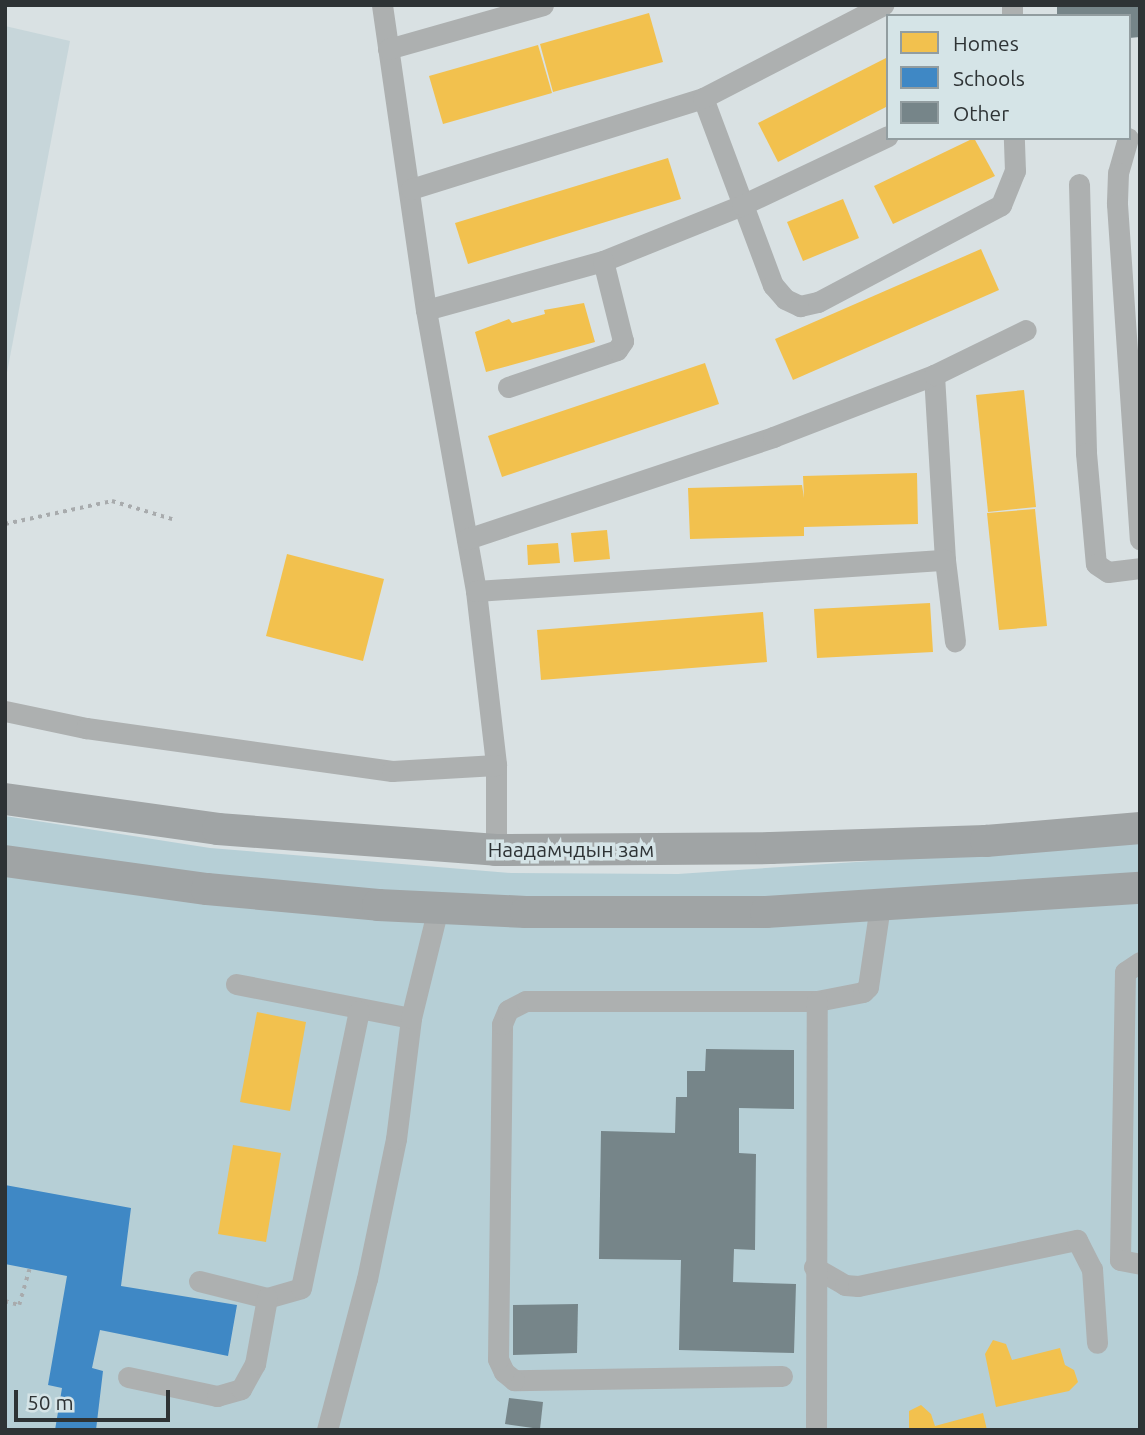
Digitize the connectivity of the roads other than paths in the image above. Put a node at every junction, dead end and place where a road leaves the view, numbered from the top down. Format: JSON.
{"nodes":[{"id":1,"x":382,"y":5,"type":"edge"},
{"id":2,"x":543,"y":5,"type":"edge"},
{"id":3,"x":883,"y":5,"type":"edge"},
{"id":4,"x":510,"y":10,"type":"edge"},
{"id":5,"x":388,"y":49,"type":"junction"},
{"id":6,"x":703,"y":98,"type":"junction"},
{"id":7,"x":886,"y":137,"type":"edge"},
{"id":8,"x":1014,"y":140,"type":"edge"},
{"id":9,"x":1128,"y":140,"type":"edge"},
{"id":10,"x":1079,"y":184,"type":"dead end"},
{"id":11,"x":411,"y":189,"type":"junction"},
{"id":12,"x":743,"y":205,"type":"junction"},
{"id":13,"x":603,"y":261,"type":"junction"},
{"id":14,"x":1131,"y":300,"type":"edge"},
{"id":15,"x":426,"y":310,"type":"junction"},
{"id":16,"x":1026,"y":330,"type":"dead end"},
{"id":17,"x":934,"y":375,"type":"junction"},
{"id":18,"x":508,"y":387,"type":"dead end"},
{"id":19,"x":467,"y":539,"type":"junction"},
{"id":20,"x":1140,"y":539,"type":"edge"},
{"id":21,"x":945,"y":560,"type":"junction"},
{"id":22,"x":1140,"y":568,"type":"edge"},
{"id":23,"x":476,"y":591,"type":"junction"},
{"id":24,"x":955,"y":641,"type":"dead end"},
{"id":25,"x":5,"y":711,"type":"edge"},
{"id":26,"x":496,"y":765,"type":"junction"},
{"id":27,"x":5,"y":799,"type":"edge"},
{"id":28,"x":1140,"y":828,"type":"edge"},
{"id":29,"x":496,"y":850,"type":"junction"},
{"id":30,"x":5,"y":861,"type":"edge"},
{"id":31,"x":1140,"y":888,"type":"edge"},
{"id":32,"x":880,"y":906,"type":"junction"},
{"id":33,"x":438,"y":908,"type":"junction"},
{"id":34,"x":1140,"y":962,"type":"edge"},
{"id":35,"x":236,"y":984,"type":"dead end"},
{"id":36,"x":817,"y":1001,"type":"junction"},
{"id":37,"x":359,"y":1012,"type":"junction"},
{"id":38,"x":411,"y":1018,"type":"junction"},
{"id":39,"x":1132,"y":1057,"type":"edge"},
{"id":40,"x":1140,"y":1264,"type":"edge"},
{"id":41,"x":814,"y":1267,"type":"junction"},
{"id":42,"x":199,"y":1280,"type":"dead end"},
{"id":43,"x":267,"y":1298,"type":"junction"},
{"id":44,"x":1097,"y":1343,"type":"dead end"},
{"id":45,"x":782,"y":1376,"type":"dead end"},
{"id":46,"x":128,"y":1377,"type":"dead end"},
{"id":47,"x":327,"y":1430,"type":"edge"},
{"id":48,"x":816,"y":1430,"type":"edge"}],
"edges":[{"from":1,"to":5,"type":"street"},
{"from":2,"to":4,"type":"street"},
{"from":3,"to":6,"type":"street"},
{"from":4,"to":5,"type":"street"},
{"from":5,"to":11,"type":"street"},
{"from":6,"to":11,"type":"street"},
{"from":6,"to":12,"type":"street"},
{"from":7,"to":12,"type":"street"},
{"from":8,"to":12,"type":"street"},
{"from":9,"to":14,"type":"street"},
{"from":10,"to":22,"type":"street"},
{"from":11,"to":15,"type":"street"},
{"from":12,"to":13,"type":"street"},
{"from":13,"to":15,"type":"street"},
{"from":13,"to":18,"type":"street"},
{"from":14,"to":20,"type":"street"},
{"from":15,"to":19,"type":"street"},
{"from":16,"to":17,"type":"street"},
{"from":17,"to":19,"type":"street"},
{"from":17,"to":21,"type":"street"},
{"from":19,"to":23,"type":"street"},
{"from":21,"to":23,"type":"street"},
{"from":21,"to":24,"type":"street"},
{"from":23,"to":26,"type":"street"},
{"from":25,"to":26,"type":"street"},
{"from":26,"to":29,"type":"street"},
{"from":27,"to":29,"type":"highway","name":"Наадамчдын зам"},
{"from":28,"to":29,"type":"highway","name":"Наадамчдын зам"},
{"from":30,"to":33,"type":"highway"},
{"from":31,"to":32,"type":"highway"},
{"from":32,"to":33,"type":"highway"},
{"from":32,"to":36,"type":"street"},
{"from":33,"to":38,"type":"street"},
{"from":34,"to":39,"type":"street"},
{"from":35,"to":37,"type":"street"},
{"from":36,"to":41,"type":"street"},
{"from":36,"to":45,"type":"street"},
{"from":37,"to":38,"type":"street"},
{"from":37,"to":43,"type":"street"},
{"from":38,"to":47,"type":"street"},
{"from":39,"to":40,"type":"street"},
{"from":41,"to":44,"type":"street"},
{"from":41,"to":48,"type":"street"},
{"from":42,"to":43,"type":"street"},
{"from":43,"to":46,"type":"street"}]}
